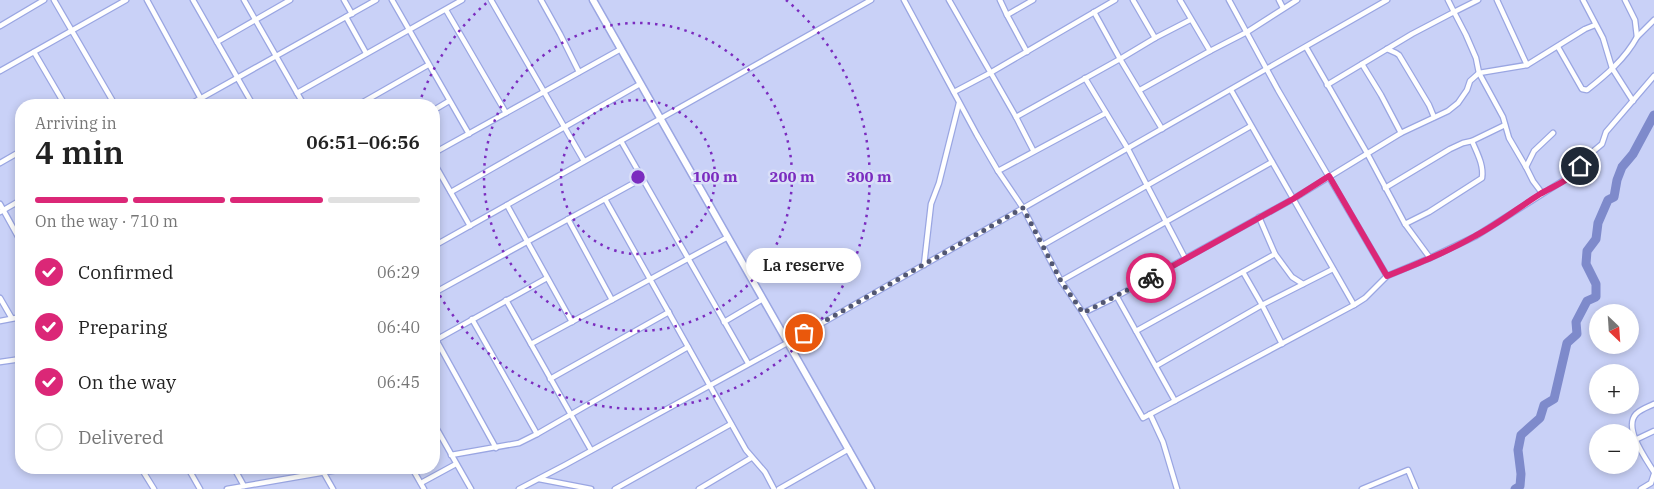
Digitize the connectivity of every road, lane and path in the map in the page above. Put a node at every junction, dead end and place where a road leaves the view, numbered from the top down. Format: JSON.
{"nodes":[{"id":1,"x":44,"y":0,"type":"edge"},
{"id":2,"x":54,"y":0,"type":"edge"},
{"id":3,"x":126,"y":0,"type":"edge"},
{"id":4,"x":147,"y":0,"type":"edge"},
{"id":5,"x":193,"y":0,"type":"edge"},
{"id":6,"x":244,"y":0,"type":"edge"},
{"id":7,"x":290,"y":0,"type":"edge"},
{"id":8,"x":344,"y":0,"type":"edge"},
{"id":9,"x":376,"y":0,"type":"edge"},
{"id":10,"x":392,"y":0,"type":"edge"},
{"id":11,"x":462,"y":0,"type":"edge"},
{"id":12,"x":491,"y":0,"type":"edge"},
{"id":13,"x":541,"y":0,"type":"edge"},
{"id":14,"x":593,"y":0,"type":"edge"},
{"id":15,"x":871,"y":0,"type":"edge"},
{"id":16,"x":904,"y":0,"type":"edge"},
{"id":17,"x":1000,"y":0,"type":"edge"},
{"id":18,"x":1033,"y":0,"type":"edge"},
{"id":19,"x":1115,"y":0,"type":"edge"},
{"id":20,"x":1133,"y":0,"type":"edge"},
{"id":21,"x":1180,"y":0,"type":"edge"},
{"id":22,"x":1229,"y":0,"type":"edge"},
{"id":23,"x":1279,"y":0,"type":"edge"},
{"id":24,"x":1297,"y":0,"type":"edge"},
{"id":25,"x":1387,"y":0,"type":"edge"},
{"id":26,"x":1448,"y":0,"type":"edge"},
{"id":27,"x":1478,"y":0,"type":"edge"},
{"id":28,"x":1497,"y":0,"type":"edge"},
{"id":29,"x":1583,"y":0,"type":"edge"},
{"id":30,"x":1625,"y":0,"type":"edge"},
{"id":31,"x":951,"y":1,"type":"edge"},
{"id":32,"x":1283,"y":8,"type":"junction"},
{"id":33,"x":446,"y":10,"type":"junction"},
{"id":34,"x":1094,"y":12,"type":"junction"},
{"id":35,"x":1454,"y":12,"type":"junction"},
{"id":36,"x":352,"y":14,"type":"junction"},
{"id":37,"x":1007,"y":15,"type":"junction"},
{"id":38,"x":346,"y":17,"type":"junction"},
{"id":39,"x":256,"y":20,"type":"junction"},
{"id":40,"x":1190,"y":20,"type":"junction"},
{"id":41,"x":1654,"y":20,"type":"edge"},
{"id":42,"x":1595,"y":25,"type":"junction"},
{"id":43,"x":0,"y":26,"type":"edge"},
{"id":44,"x":72,"y":30,"type":"junction"},
{"id":45,"x":409,"y":30,"type":"junction"},
{"id":46,"x":1247,"y":32,"type":"junction"},
{"id":47,"x":1637,"y":37,"type":"junction"},
{"id":48,"x":1155,"y":38,"type":"junction"},
{"id":49,"x":217,"y":42,"type":"junction"},
{"id":50,"x":1306,"y":47,"type":"junction"},
{"id":51,"x":1558,"y":47,"type":"junction"},
{"id":52,"x":621,"y":49,"type":"junction"},
{"id":53,"x":1388,"y":49,"type":"junction"},
{"id":54,"x":1210,"y":51,"type":"junction"},
{"id":55,"x":34,"y":52,"type":"junction"},
{"id":56,"x":1026,"y":52,"type":"junction"},
{"id":57,"x":366,"y":53,"type":"junction"},
{"id":58,"x":276,"y":56,"type":"junction"},
{"id":59,"x":1120,"y":59,"type":"junction"},
{"id":60,"x":1362,"y":64,"type":"junction"},
{"id":61,"x":428,"y":65,"type":"junction"},
{"id":62,"x":1527,"y":65,"type":"junction"},
{"id":63,"x":1612,"y":68,"type":"junction"},
{"id":64,"x":1268,"y":69,"type":"junction"},
{"id":65,"x":0,"y":71,"type":"edge"},
{"id":66,"x":579,"y":72,"type":"junction"},
{"id":67,"x":1480,"y":73,"type":"junction"},
{"id":68,"x":990,"y":74,"type":"junction"},
{"id":69,"x":1654,"y":76,"type":"edge"},
{"id":70,"x":237,"y":78,"type":"junction"},
{"id":71,"x":1085,"y":78,"type":"junction"},
{"id":72,"x":640,"y":84,"type":"junction"},
{"id":73,"x":1327,"y":85,"type":"junction"},
{"id":74,"x":1140,"y":90,"type":"junction"},
{"id":75,"x":1231,"y":90,"type":"junction"},
{"id":76,"x":544,"y":92,"type":"junction"},
{"id":77,"x":954,"y":92,"type":"junction"},
{"id":78,"x":297,"y":93,"type":"junction"},
{"id":79,"x":201,"y":98,"type":"joint"},
{"id":80,"x":61,"y":99,"type":"edge"},
{"id":81,"x":112,"y":99,"type":"edge"},
{"id":82,"x":249,"y":99,"type":"edge"},
{"id":83,"x":300,"y":99,"type":"edge"},
{"id":84,"x":368,"y":99,"type":"edge"},
{"id":85,"x":449,"y":101,"type":"junction"},
{"id":86,"x":1633,"y":101,"type":"junction"},
{"id":87,"x":959,"y":103,"type":"junction"},
{"id":88,"x":440,"y":106,"type":"edge"},
{"id":89,"x":506,"y":113,"type":"junction"},
{"id":90,"x":1106,"y":113,"type":"junction"},
{"id":91,"x":1016,"y":117,"type":"junction"},
{"id":92,"x":660,"y":118,"type":"junction"},
{"id":93,"x":1434,"y":118,"type":"junction"},
{"id":94,"x":1505,"y":125,"type":"junction"},
{"id":95,"x":1251,"y":126,"type":"junction"},
{"id":96,"x":565,"y":127,"type":"junction"},
{"id":97,"x":1162,"y":130,"type":"junction"},
{"id":98,"x":1401,"y":133,"type":"junction"},
{"id":99,"x":1552,"y":133,"type":"dead end"},
{"id":100,"x":468,"y":134,"type":"junction"},
{"id":101,"x":621,"y":141,"type":"junction"},
{"id":102,"x":1472,"y":141,"type":"junction"},
{"id":103,"x":1128,"y":149,"type":"junction"},
{"id":104,"x":440,"y":150,"type":"edge"},
{"id":105,"x":1033,"y":150,"type":"junction"},
{"id":106,"x":1367,"y":153,"type":"junction"},
{"id":107,"x":15,"y":154,"type":"edge"},
{"id":108,"x":584,"y":161,"type":"junction"},
{"id":109,"x":1272,"y":162,"type":"junction"},
{"id":110,"x":0,"y":163,"type":"edge"},
{"id":111,"x":1526,"y":167,"type":"junction"},
{"id":112,"x":998,"y":171,"type":"junction"},
{"id":113,"x":440,"y":173,"type":"edge"},
{"id":114,"x":1329,"y":176,"type":"junction"},
{"id":115,"x":643,"y":178,"type":"junction"},
{"id":116,"x":1148,"y":186,"type":"junction"},
{"id":117,"x":1385,"y":188,"type":"junction"},
{"id":118,"x":451,"y":192,"type":"junction"},
{"id":119,"x":1542,"y":193,"type":"junction"},
{"id":120,"x":605,"y":199,"type":"junction"},
{"id":121,"x":1293,"y":199,"type":"junction"},
{"id":122,"x":15,"y":203,"type":"edge"},
{"id":123,"x":0,"y":204,"type":"edge"},
{"id":124,"x":507,"y":205,"type":"junction"},
{"id":125,"x":1023,"y":208,"type":"junction"},
{"id":126,"x":2,"y":211,"type":"edge"},
{"id":127,"x":1259,"y":218,"type":"junction"},
{"id":128,"x":568,"y":219,"type":"junction"},
{"id":129,"x":1166,"y":222,"type":"junction"},
{"id":130,"x":1405,"y":224,"type":"junction"},
{"id":131,"x":470,"y":226,"type":"junction"},
{"id":132,"x":15,"y":232,"type":"edge"},
{"id":133,"x":728,"y":237,"type":"junction"},
{"id":134,"x":527,"y":242,"type":"junction"},
{"id":135,"x":440,"y":243,"type":"edge"},
{"id":136,"x":1044,"y":245,"type":"junction"},
{"id":137,"x":1275,"y":254,"type":"junction"},
{"id":138,"x":688,"y":258,"type":"junction"},
{"id":139,"x":1185,"y":258,"type":"junction"},
{"id":140,"x":1430,"y":258,"type":"junction"},
{"id":141,"x":924,"y":265,"type":"junction"},
{"id":142,"x":1334,"y":269,"type":"junction"},
{"id":143,"x":1242,"y":272,"type":"junction"},
{"id":144,"x":1387,"y":276,"type":"junction"},
{"id":145,"x":547,"y":278,"type":"junction"},
{"id":146,"x":650,"y":279,"type":"junction"},
{"id":147,"x":1061,"y":281,"type":"junction"},
{"id":148,"x":1303,"y":284,"type":"junction"},
{"id":149,"x":440,"y":290,"type":"edge"},
{"id":150,"x":1117,"y":297,"type":"junction"},
{"id":151,"x":0,"y":298,"type":"edge"},
{"id":152,"x":764,"y":299,"type":"junction"},
{"id":153,"x":506,"y":300,"type":"junction"},
{"id":154,"x":612,"y":300,"type":"junction"},
{"id":155,"x":1262,"y":305,"type":"junction"},
{"id":156,"x":1354,"y":305,"type":"junction"},
{"id":157,"x":669,"y":312,"type":"junction"},
{"id":158,"x":1083,"y":313,"type":"junction"},
{"id":159,"x":11,"y":317,"type":"junction"},
{"id":160,"x":15,"y":317,"type":"edge"},
{"id":161,"x":0,"y":320,"type":"edge"},
{"id":162,"x":472,"y":320,"type":"junction"},
{"id":163,"x":572,"y":322,"type":"junction"},
{"id":164,"x":724,"y":322,"type":"junction"},
{"id":165,"x":1136,"y":331,"type":"junction"},
{"id":166,"x":440,"y":336,"type":"edge"},
{"id":167,"x":788,"y":342,"type":"junction"},
{"id":168,"x":531,"y":344,"type":"junction"},
{"id":169,"x":1282,"y":344,"type":"junction"},
{"id":170,"x":688,"y":347,"type":"junction"},
{"id":171,"x":440,"y":350,"type":"edge"},
{"id":172,"x":15,"y":360,"type":"edge"},
{"id":173,"x":0,"y":362,"type":"edge"},
{"id":174,"x":748,"y":363,"type":"junction"},
{"id":175,"x":1156,"y":366,"type":"junction"},
{"id":176,"x":550,"y":379,"type":"junction"},
{"id":177,"x":709,"y":385,"type":"junction"},
{"id":178,"x":1175,"y":401,"type":"junction"},
{"id":179,"x":1654,"y":404,"type":"edge"},
{"id":180,"x":571,"y":414,"type":"junction"},
{"id":181,"x":1150,"y":414,"type":"junction"},
{"id":182,"x":731,"y":424,"type":"junction"},
{"id":183,"x":1633,"y":424,"type":"edge"},
{"id":184,"x":1654,"y":431,"type":"edge"},
{"id":185,"x":537,"y":434,"type":"junction"},
{"id":186,"x":440,"y":438,"type":"edge"},
{"id":187,"x":1639,"y":438,"type":"edge"},
{"id":188,"x":1639,"y":447,"type":"edge"},
{"id":189,"x":496,"y":448,"type":"junction"},
{"id":190,"x":849,"y":449,"type":"junction"},
{"id":191,"x":591,"y":450,"type":"junction"},
{"id":192,"x":452,"y":455,"type":"junction"},
{"id":193,"x":751,"y":458,"type":"junction"},
{"id":194,"x":456,"y":464,"type":"junction"},
{"id":195,"x":440,"y":472,"type":"edge"},
{"id":196,"x":1654,"y":473,"type":"edge"},
{"id":197,"x":145,"y":474,"type":"edge"},
{"id":198,"x":191,"y":474,"type":"edge"},
{"id":199,"x":237,"y":474,"type":"edge"},
{"id":200,"x":302,"y":474,"type":"edge"},
{"id":201,"x":324,"y":474,"type":"edge"},
{"id":202,"x":415,"y":474,"type":"edge"},
{"id":203,"x":437,"y":474,"type":"edge"},
{"id":204,"x":539,"y":479,"type":"junction"},
{"id":205,"x":420,"y":483,"type":"junction"},
{"id":206,"x":1651,"y":483,"type":"junction"},
{"id":207,"x":244,"y":486,"type":"junction"},
{"id":208,"x":154,"y":489,"type":"edge"},
{"id":209,"x":200,"y":489,"type":"edge"},
{"id":210,"x":227,"y":489,"type":"edge"},
{"id":211,"x":333,"y":489,"type":"edge"},
{"id":212,"x":424,"y":489,"type":"edge"},
{"id":213,"x":470,"y":489,"type":"edge"},
{"id":214,"x":519,"y":489,"type":"edge"},
{"id":215,"x":591,"y":489,"type":"edge"},
{"id":216,"x":615,"y":489,"type":"edge"},
{"id":217,"x":699,"y":489,"type":"edge"},
{"id":218,"x":774,"y":489,"type":"edge"},
{"id":219,"x":779,"y":489,"type":"edge"},
{"id":220,"x":870,"y":489,"type":"edge"},
{"id":221,"x":1177,"y":489,"type":"edge"},
{"id":222,"x":1362,"y":489,"type":"edge"},
{"id":223,"x":1416,"y":489,"type":"edge"},
{"id":224,"x":1641,"y":489,"type":"edge"},
{"id":225,"x":1654,"y":489,"type":"edge"}],
"edges":[{"from":1,"to":43,"type":"street"},
{"from":2,"to":44,"type":"street"},
{"from":3,"to":44,"type":"street"},
{"from":4,"to":79,"type":"street"},
{"from":5,"to":49,"type":"street"},
{"from":6,"to":39,"type":"street"},
{"from":7,"to":39,"type":"street"},
{"from":8,"to":36,"type":"street"},
{"from":9,"to":36,"type":"street"},
{"from":10,"to":45,"type":"street"},
{"from":11,"to":33,"type":"street"},
{"from":12,"to":76,"type":"street"},
{"from":13,"to":66,"type":"street"},
{"from":14,"to":52,"type":"street"},
{"from":15,"to":92,"type":"street"},
{"from":16,"to":77,"type":"street"},
{"from":17,"to":37,"type":"street"},
{"from":18,"to":37,"type":"street"},
{"from":19,"to":34,"type":"street"},
{"from":20,"to":48,"type":"street"},
{"from":21,"to":40,"type":"street"},
{"from":22,"to":46,"type":"street"},
{"from":23,"to":32,"type":"street"},
{"from":24,"to":32,"type":"street"},
{"from":25,"to":50,"type":"street"},
{"from":26,"to":35,"type":"street"},
{"from":27,"to":35,"type":"street"},
{"from":28,"to":62,"type":"street"},
{"from":29,"to":42,"type":"street"},
{"from":30,"to":47,"type":"street"},
{"from":31,"to":68,"type":"street"},
{"from":32,"to":46,"type":"street"},
{"from":33,"to":45,"type":"street"},
{"from":33,"to":89,"type":"street"},
{"from":34,"to":56,"type":"street"},
{"from":34,"to":59,"type":"street"},
{"from":35,"to":53,"type":"street"},
{"from":35,"to":67,"type":"street"},
{"from":36,"to":38,"type":"street"},
{"from":37,"to":56,"type":"street"},
{"from":38,"to":57,"type":"street"},
{"from":38,"to":58,"type":"street"},
{"from":39,"to":49,"type":"street"},
{"from":39,"to":58,"type":"street"},
{"from":40,"to":48,"type":"street"},
{"from":40,"to":54,"type":"street"},
{"from":41,"to":47,"type":"street"},
{"from":42,"to":51,"type":"street"},
{"from":42,"to":63,"type":"street"},
{"from":44,"to":55,"type":"street"},
{"from":44,"to":81,"type":"street"},
{"from":45,"to":57,"type":"street"},
{"from":45,"to":61,"type":"street"},
{"from":46,"to":54,"type":"street"},
{"from":46,"to":64,"type":"street"},
{"from":47,"to":63,"type":"street"},
{"from":48,"to":59,"type":"street"},
{"from":49,"to":70,"type":"street"},
{"from":50,"to":64,"type":"street"},
{"from":50,"to":73,"type":"street"},
{"from":51,"to":62,"type":"street"},
{"from":51,"to":63,"type":"street"},
{"from":52,"to":66,"type":"street"},
{"from":52,"to":72,"type":"street"},
{"from":53,"to":60,"type":"street"},
{"from":53,"to":93,"type":"street"},
{"from":54,"to":74,"type":"street"},
{"from":55,"to":65,"type":"street"},
{"from":55,"to":80,"type":"street"},
{"from":56,"to":68,"type":"street"},
{"from":57,"to":78,"type":"street"},
{"from":58,"to":70,"type":"street"},
{"from":58,"to":78,"type":"street"},
{"from":59,"to":71,"type":"street"},
{"from":59,"to":74,"type":"street"},
{"from":60,"to":73,"type":"street"},
{"from":60,"to":98,"type":"street"},
{"from":61,"to":84,"type":"street"},
{"from":61,"to":85,"type":"street"},
{"from":62,"to":67,"type":"street"},
{"from":63,"to":86,"type":"street"},
{"from":64,"to":75,"type":"street"},
{"from":64,"to":114,"type":"street"},
{"from":66,"to":76,"type":"street"},
{"from":67,"to":93,"type":"street"},
{"from":67,"to":94,"type":"street"},
{"from":68,"to":77,"type":"street"},
{"from":68,"to":91,"type":"street"},
{"from":69,"to":86,"type":"street"},
{"from":70,"to":79,"type":"street"},
{"from":70,"to":82,"type":"street"},
{"from":71,"to":90,"type":"street"},
{"from":71,"to":91,"type":"street"},
{"from":72,"to":92,"type":"street"},
{"from":72,"to":96,"type":"street"},
{"from":73,"to":106,"type":"street"},
{"from":74,"to":97,"type":"street"},
{"from":75,"to":95,"type":"street"},
{"from":75,"to":97,"type":"street"},
{"from":76,"to":89,"type":"street"},
{"from":76,"to":96,"type":"street"},
{"from":77,"to":87,"type":"street"},
{"from":78,"to":83,"type":"street"},
{"from":85,"to":88,"type":"street"},
{"from":85,"to":100,"type":"street"},
{"from":86,"to":119,"type":"street"},
{"from":87,"to":112,"type":"street"},
{"from":87,"to":141,"type":"street"},
{"from":89,"to":100,"type":"street"},
{"from":90,"to":103,"type":"street"},
{"from":90,"to":105,"type":"street"},
{"from":91,"to":105,"type":"street"},
{"from":92,"to":101,"type":"street"},
{"from":92,"to":133,"type":"street"},
{"from":93,"to":98,"type":"street"},
{"from":94,"to":102,"type":"street"},
{"from":94,"to":111,"type":"street"},
{"from":95,"to":109,"type":"street"},
{"from":95,"to":116,"type":"street"},
{"from":96,"to":108,"type":"street"},
{"from":96,"to":118,"type":"street"},
{"from":97,"to":103,"type":"street"},
{"from":98,"to":106,"type":"street"},
{"from":99,"to":111,"type":"street"},
{"from":100,"to":104,"type":"street"},
{"from":101,"to":108,"type":"street"},
{"from":101,"to":115,"type":"street"},
{"from":102,"to":117,"type":"street"},
{"from":102,"to":130,"type":"street"},
{"from":103,"to":116,"type":"street"},
{"from":103,"to":125,"type":"street"},
{"from":105,"to":112,"type":"street"},
{"from":106,"to":114,"type":"street"},
{"from":106,"to":117,"type":"street"},
{"from":107,"to":110,"type":"street"},
{"from":108,"to":124,"type":"street"},
{"from":109,"to":121,"type":"street"},
{"from":109,"to":129,"type":"street"},
{"from":111,"to":119,"type":"street"},
{"from":112,"to":125,"type":"street"},
{"from":113,"to":118,"type":"street"},
{"from":114,"to":121,"type":"street"},
{"from":114,"to":144,"type":"street"},
{"from":115,"to":120,"type":"street"},
{"from":115,"to":138,"type":"street"},
{"from":116,"to":129,"type":"street"},
{"from":116,"to":136,"type":"street"},
{"from":117,"to":130,"type":"street"},
{"from":118,"to":131,"type":"street"},
{"from":119,"to":140,"type":"street"},
{"from":120,"to":128,"type":"street"},
{"from":120,"to":146,"type":"street"},
{"from":121,"to":127,"type":"street"},
{"from":121,"to":142,"type":"street"},
{"from":122,"to":126,"type":"street"},
{"from":123,"to":126,"type":"street"},
{"from":124,"to":131,"type":"street"},
{"from":124,"to":134,"type":"street"},
{"from":125,"to":136,"type":"street"},
{"from":125,"to":141,"type":"street"},
{"from":126,"to":132,"type":"street"},
{"from":127,"to":137,"type":"street"},
{"from":127,"to":139,"type":"street"},
{"from":128,"to":134,"type":"street"},
{"from":128,"to":154,"type":"street"},
{"from":129,"to":139,"type":"street"},
{"from":129,"to":147,"type":"street"},
{"from":130,"to":140,"type":"street"},
{"from":131,"to":135,"type":"street"},
{"from":133,"to":138,"type":"street"},
{"from":133,"to":152,"type":"street"},
{"from":134,"to":145,"type":"street"},
{"from":134,"to":149,"type":"street"},
{"from":136,"to":147,"type":"street"},
{"from":137,"to":143,"type":"street"},
{"from":137,"to":148,"type":"street"},
{"from":138,"to":146,"type":"street"},
{"from":138,"to":164,"type":"street"},
{"from":139,"to":150,"type":"street"},
{"from":140,"to":144,"type":"street"},
{"from":141,"to":167,"type":"street"},
{"from":142,"to":148,"type":"street"},
{"from":142,"to":156,"type":"street"},
{"from":143,"to":155,"type":"street"},
{"from":143,"to":165,"type":"street"},
{"from":144,"to":156,"type":"street"},
{"from":145,"to":153,"type":"street"},
{"from":145,"to":163,"type":"street"},
{"from":146,"to":154,"type":"street"},
{"from":146,"to":157,"type":"street"},
{"from":147,"to":158,"type":"street"},
{"from":148,"to":155,"type":"street"},
{"from":150,"to":158,"type":"street"},
{"from":150,"to":165,"type":"street"},
{"from":151,"to":159,"type":"street"},
{"from":152,"to":164,"type":"street"},
{"from":152,"to":167,"type":"street"},
{"from":153,"to":162,"type":"street"},
{"from":153,"to":168,"type":"street"},
{"from":154,"to":163,"type":"street"},
{"from":155,"to":169,"type":"street"},
{"from":155,"to":175,"type":"street"},
{"from":156,"to":169,"type":"street"},
{"from":157,"to":170,"type":"street"},
{"from":157,"to":176,"type":"street"},
{"from":158,"to":181,"type":"street"},
{"from":159,"to":160,"type":"street"},
{"from":159,"to":161,"type":"street"},
{"from":162,"to":166,"type":"street"},
{"from":162,"to":185,"type":"street"},
{"from":163,"to":168,"type":"street"},
{"from":164,"to":174,"type":"street"},
{"from":165,"to":175,"type":"street"},
{"from":167,"to":174,"type":"street"},
{"from":167,"to":190,"type":"street"},
{"from":168,"to":176,"type":"street"},
{"from":169,"to":178,"type":"street"},
{"from":170,"to":177,"type":"street"},
{"from":170,"to":180,"type":"street"},
{"from":171,"to":189,"type":"street"},
{"from":172,"to":173,"type":"street"},
{"from":174,"to":177,"type":"street"},
{"from":175,"to":178,"type":"street"},
{"from":176,"to":180,"type":"street"},
{"from":177,"to":182,"type":"street"},
{"from":177,"to":191,"type":"street"},
{"from":178,"to":181,"type":"street"},
{"from":179,"to":183,"type":"street"},
{"from":180,"to":185,"type":"street"},
{"from":180,"to":191,"type":"street"},
{"from":181,"to":221,"type":"street"},
{"from":182,"to":193,"type":"street"},
{"from":182,"to":216,"type":"street"},
{"from":184,"to":187,"type":"street"},
{"from":185,"to":189,"type":"street"},
{"from":186,"to":192,"type":"street"},
{"from":188,"to":196,"type":"street"},
{"from":189,"to":192,"type":"street"},
{"from":190,"to":219,"type":"street"},
{"from":190,"to":220,"type":"street"},
{"from":191,"to":204,"type":"street"},
{"from":192,"to":194,"type":"street"},
{"from":193,"to":217,"type":"street"},
{"from":193,"to":218,"type":"street"},
{"from":194,"to":195,"type":"street"},
{"from":194,"to":213,"type":"street"},
{"from":196,"to":206,"type":"street"},
{"from":197,"to":208,"type":"street"},
{"from":198,"to":209,"type":"street"},
{"from":199,"to":207,"type":"street"},
{"from":200,"to":207,"type":"street"},
{"from":201,"to":211,"type":"street"},
{"from":202,"to":205,"type":"street"},
{"from":203,"to":205,"type":"street"},
{"from":204,"to":214,"type":"street"},
{"from":204,"to":215,"type":"street"},
{"from":205,"to":212,"type":"street"},
{"from":206,"to":224,"type":"street"},
{"from":206,"to":225,"type":"street"},
{"from":207,"to":210,"type":"street"},
{"from":222,"to":223,"type":"street"}]}
